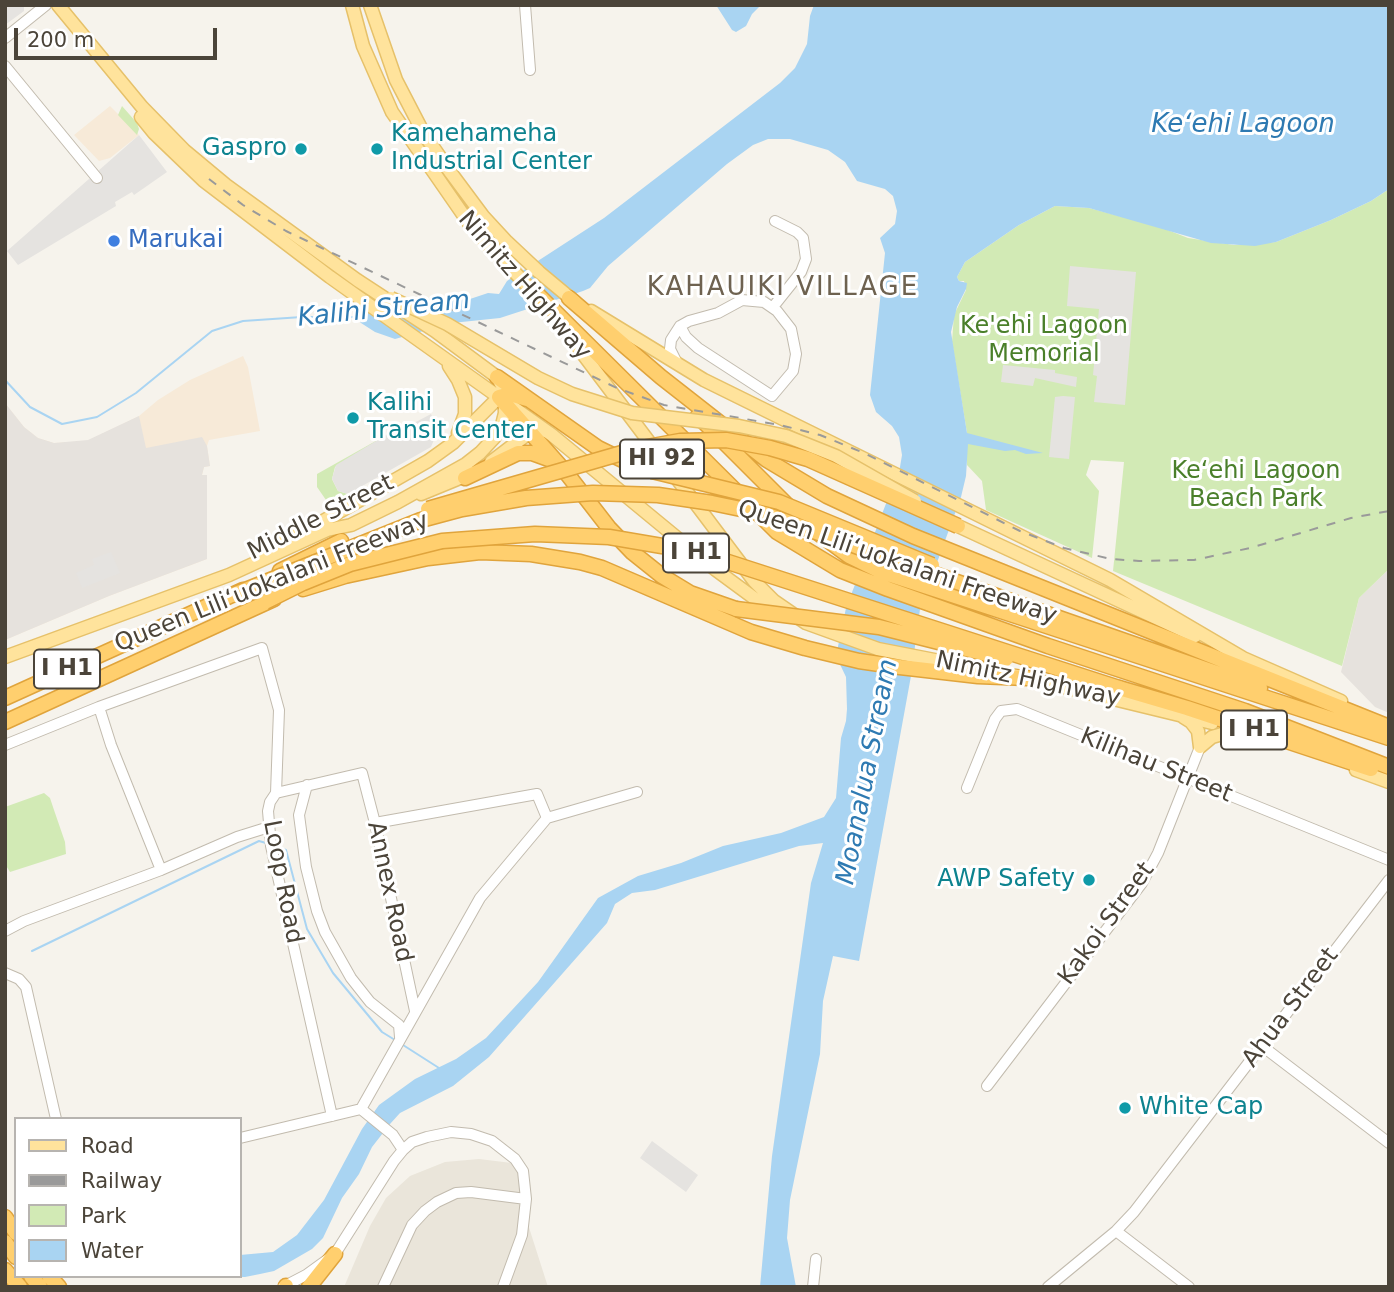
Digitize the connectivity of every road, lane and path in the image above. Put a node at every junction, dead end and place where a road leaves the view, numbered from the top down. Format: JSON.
{"nodes":[{"id":1,"x":48,"y":5,"type":"edge"},
{"id":2,"x":58,"y":5,"type":"edge"},
{"id":3,"x":352,"y":5,"type":"edge"},
{"id":4,"x":370,"y":5,"type":"edge"},
{"id":5,"x":525,"y":5,"type":"edge"},
{"id":6,"x":5,"y":38,"type":"edge"},
{"id":7,"x":5,"y":66,"type":"edge"},
{"id":8,"x":530,"y":70,"type":"dead end"},
{"id":9,"x":97,"y":178,"type":"dead end"},
{"id":10,"x":775,"y":221,"type":"dead end"},
{"id":11,"x":532,"y":289,"type":"joint"},
{"id":12,"x":569,"y":298,"type":"junction"},
{"id":13,"x":391,"y":301,"type":"junction"},
{"id":14,"x":773,"y":307,"type":"junction"},
{"id":15,"x":554,"y":313,"type":"junction"},
{"id":16,"x":680,"y":326,"type":"junction"},
{"id":17,"x":671,"y":340,"type":"junction"},
{"id":18,"x":647,"y":345,"type":"junction"},
{"id":19,"x":436,"y":353,"type":"junction"},
{"id":20,"x":677,"y":363,"type":"junction"},
{"id":21,"x":497,"y":377,"type":"junction"},
{"id":22,"x":661,"y":377,"type":"junction"},
{"id":23,"x":527,"y":399,"type":"junction"},
{"id":24,"x":504,"y":400,"type":"junction"},
{"id":25,"x":531,"y":433,"type":"junction"},
{"id":26,"x":552,"y":435,"type":"junction"},
{"id":27,"x":453,"y":443,"type":"junction"},
{"id":28,"x":554,"y":461,"type":"junction"},
{"id":29,"x":465,"y":478,"type":"junction"},
{"id":30,"x":398,"y":502,"type":"junction"},
{"id":31,"x":958,"y":526,"type":"junction"},
{"id":32,"x":187,"y":589,"type":"junction"},
{"id":33,"x":233,"y":595,"type":"junction"},
{"id":34,"x":265,"y":602,"type":"junction"},
{"id":35,"x":769,"y":604,"type":"junction"},
{"id":36,"x":1039,"y":611,"type":"junction"},
{"id":37,"x":5,"y":657,"type":"edge"},
{"id":38,"x":1243,"y":658,"type":"junction"},
{"id":39,"x":1027,"y":678,"type":"junction"},
{"id":40,"x":1119,"y":688,"type":"junction"},
{"id":41,"x":5,"y":698,"type":"edge"},
{"id":42,"x":99,"y":707,"type":"junction"},
{"id":43,"x":1174,"y":712,"type":"junction"},
{"id":44,"x":1389,"y":721,"type":"edge"},
{"id":45,"x":5,"y":722,"type":"edge"},
{"id":46,"x":1389,"y":727,"type":"edge"},
{"id":47,"x":1236,"y":730,"type":"junction"},
{"id":48,"x":1389,"y":738,"type":"edge"},
{"id":49,"x":5,"y":745,"type":"edge"},
{"id":50,"x":1200,"y":747,"type":"junction"},
{"id":51,"x":1389,"y":767,"type":"edge"},
{"id":52,"x":1389,"y":775,"type":"edge"},
{"id":53,"x":1188,"y":779,"type":"junction"},
{"id":54,"x":1389,"y":782,"type":"edge"},
{"id":55,"x":307,"y":785,"type":"junction"},
{"id":56,"x":967,"y":788,"type":"dead end"},
{"id":57,"x":637,"y":792,"type":"dead end"},
{"id":58,"x":276,"y":793,"type":"junction"},
{"id":59,"x":547,"y":818,"type":"junction"},
{"id":60,"x":375,"y":823,"type":"junction"},
{"id":61,"x":269,"y":827,"type":"junction"},
{"id":62,"x":1389,"y":860,"type":"edge"},
{"id":63,"x":160,"y":870,"type":"junction"},
{"id":64,"x":1389,"y":880,"type":"edge"},
{"id":65,"x":5,"y":931,"type":"edge"},
{"id":66,"x":5,"y":973,"type":"edge"},
{"id":67,"x":415,"y":1011,"type":"junction"},
{"id":68,"x":398,"y":1042,"type":"junction"},
{"id":69,"x":1262,"y":1046,"type":"junction"},
{"id":70,"x":987,"y":1086,"type":"dead end"},
{"id":71,"x":365,"y":1111,"type":"junction"},
{"id":72,"x":332,"y":1116,"type":"junction"},
{"id":73,"x":56,"y":1117,"type":"edge"},
{"id":74,"x":242,"y":1138,"type":"edge"},
{"id":75,"x":1389,"y":1143,"type":"edge"},
{"id":76,"x":403,"y":1150,"type":"junction"},
{"id":77,"x":526,"y":1199,"type":"junction"},
{"id":78,"x":1116,"y":1231,"type":"junction"},
{"id":79,"x":335,"y":1254,"type":"junction"},
{"id":80,"x":816,"y":1259,"type":"dead end"},
{"id":81,"x":5,"y":1270,"type":"edge"},
{"id":82,"x":285,"y":1286,"type":"edge"},
{"id":83,"x":20,"y":1287,"type":"edge"},
{"id":84,"x":309,"y":1287,"type":"edge"},
{"id":85,"x":383,"y":1287,"type":"edge"},
{"id":86,"x":503,"y":1287,"type":"edge"},
{"id":87,"x":813,"y":1287,"type":"edge"},
{"id":88,"x":1048,"y":1287,"type":"edge"},
{"id":89,"x":1189,"y":1287,"type":"edge"}],
"edges":[{"from":1,"to":6,"type":"street"},
{"from":1,"to":19,"type":"main road"},
{"from":2,"to":13,"type":"main road"},
{"from":3,"to":11,"type":"main road","name":"Nimitz Highway"},
{"from":4,"to":12,"type":"main road","name":"Nimitz Highway"},
{"from":5,"to":8,"type":"street"},
{"from":7,"to":9,"type":"street"},
{"from":10,"to":14,"type":"street"},
{"from":11,"to":15,"type":"highway"},
{"from":12,"to":18,"type":"main road","name":"Nimitz Highway"},
{"from":12,"to":22,"type":"highway"},
{"from":13,"to":21,"type":"main road"},
{"from":13,"to":31,"type":"main road","bridge":true},
{"from":14,"to":16,"type":"street"},
{"from":14,"to":16,"type":"street"},
{"from":15,"to":35,"type":"main road","name":"Nimitz Highway","number":"HI 92"},
{"from":15,"to":51,"type":"highway"},
{"from":16,"to":17,"type":"street"},
{"from":17,"to":18,"type":"street"},
{"from":17,"to":20,"type":"street"},
{"from":18,"to":20,"type":"main road","name":"Nimitz Highway"},
{"from":19,"to":24,"type":"main road"},
{"from":19,"to":27,"type":"main road"},
{"from":20,"to":38,"type":"main road","name":"Nimitz Highway"},
{"from":21,"to":23,"type":"highway"},
{"from":21,"to":24,"type":"main road"},
{"from":22,"to":46,"type":"highway","bridge":true},
{"from":22,"to":48,"type":"highway","bridge":true},
{"from":23,"to":24,"type":"highway"},
{"from":23,"to":36,"type":"highway","bridge":true},
{"from":24,"to":25,"type":"highway"},
{"from":24,"to":26,"type":"main road"},
{"from":24,"to":27,"type":"main road","name":"Middle Street"},
{"from":24,"to":30,"type":"main road","name":"Middle Street"},
{"from":25,"to":26,"type":"main road"},
{"from":25,"to":28,"type":"highway"},
{"from":25,"to":29,"type":"main road"},
{"from":26,"to":35,"type":"main road"},
{"from":27,"to":32,"type":"main road","name":"Middle Street"},
{"from":28,"to":29,"type":"highway"},
{"from":28,"to":40,"type":"highway","bridge":true},
{"from":29,"to":30,"type":"main road"},
{"from":30,"to":32,"type":"main road","name":"Middle Street"},
{"from":31,"to":33,"type":"highway","bridge":true},
{"from":31,"to":38,"type":"main road"},
{"from":32,"to":37,"type":"main road","name":"Middle Street"},
{"from":33,"to":36,"type":"highway","name":"Queen Liliʻuokalani Freeway","number":"I H1","bridge":true},
{"from":33,"to":41,"type":"highway","name":"Queen Liliʻuokalani Freeway","number":"I H1"},
{"from":34,"to":39,"type":"highway","bridge":true},
{"from":34,"to":40,"type":"highway","name":"Queen Liliʻuokalani Freeway","number":"I H1","bridge":true},
{"from":34,"to":45,"type":"highway","name":"Queen Liliʻuokalani Freeway","number":"I H1"},
{"from":35,"to":39,"type":"main road","name":"Nimitz Highway","number":"HI 92","bridge":true},
{"from":36,"to":48,"type":"highway","name":"Queen Liliʻuokalani Freeway","number":"I H1"},
{"from":38,"to":44,"type":"main road","name":"Nimitz Highway"},
{"from":39,"to":43,"type":"main road","name":"Nimitz Highway","number":"HI 92"},
{"from":40,"to":52,"type":"highway","name":"Queen Liliʻuokalani Freeway","number":"I H1"},
{"from":42,"to":49,"type":"street"},
{"from":42,"to":58,"type":"street","name":"Loop Road"},
{"from":42,"to":63,"type":"street"},
{"from":43,"to":47,"type":"main road","name":"Nimitz Highway","number":"HI 92"},
{"from":43,"to":50,"type":"main road"},
{"from":47,"to":50,"type":"main road"},
{"from":47,"to":54,"type":"main road","name":"Nimitz Highway","number":"HI 92"},
{"from":50,"to":53,"type":"street","name":"Kakoi Street"},
{"from":53,"to":56,"type":"street","name":"Kilihau Street"},
{"from":53,"to":62,"type":"street","name":"Kilihau Street"},
{"from":53,"to":70,"type":"street","name":"Kakoi Street"},
{"from":55,"to":58,"type":"street"},
{"from":55,"to":60,"type":"street","name":"Annex Road"},
{"from":55,"to":68,"type":"street"},
{"from":57,"to":59,"type":"street"},
{"from":58,"to":61,"type":"street","name":"Loop Road"},
{"from":59,"to":60,"type":"street"},
{"from":59,"to":67,"type":"street","name":"Annex Road"},
{"from":60,"to":67,"type":"street","name":"Annex Road"},
{"from":61,"to":63,"type":"street"},
{"from":61,"to":72,"type":"street","name":"Loop Road"},
{"from":63,"to":65,"type":"street"},
{"from":64,"to":69,"type":"street","name":"Ahua Street"},
{"from":66,"to":73,"type":"street"},
{"from":67,"to":68,"type":"street","name":"Annex Road"},
{"from":68,"to":71,"type":"street","name":"Annex Road"},
{"from":69,"to":75,"type":"street"},
{"from":69,"to":78,"type":"street","name":"Ahua Street"},
{"from":71,"to":72,"type":"street"},
{"from":71,"to":76,"type":"street"},
{"from":72,"to":74,"type":"street"},
{"from":76,"to":77,"type":"street"},
{"from":76,"to":79,"type":"street"},
{"from":77,"to":85,"type":"street"},
{"from":77,"to":86,"type":"street"},
{"from":78,"to":88,"type":"street","name":"Ahua Street"},
{"from":78,"to":89,"type":"street"},
{"from":79,"to":82,"type":"street"},
{"from":79,"to":84,"type":"highway"},
{"from":80,"to":87,"type":"street"},
{"from":81,"to":83,"type":"highway"}]}
